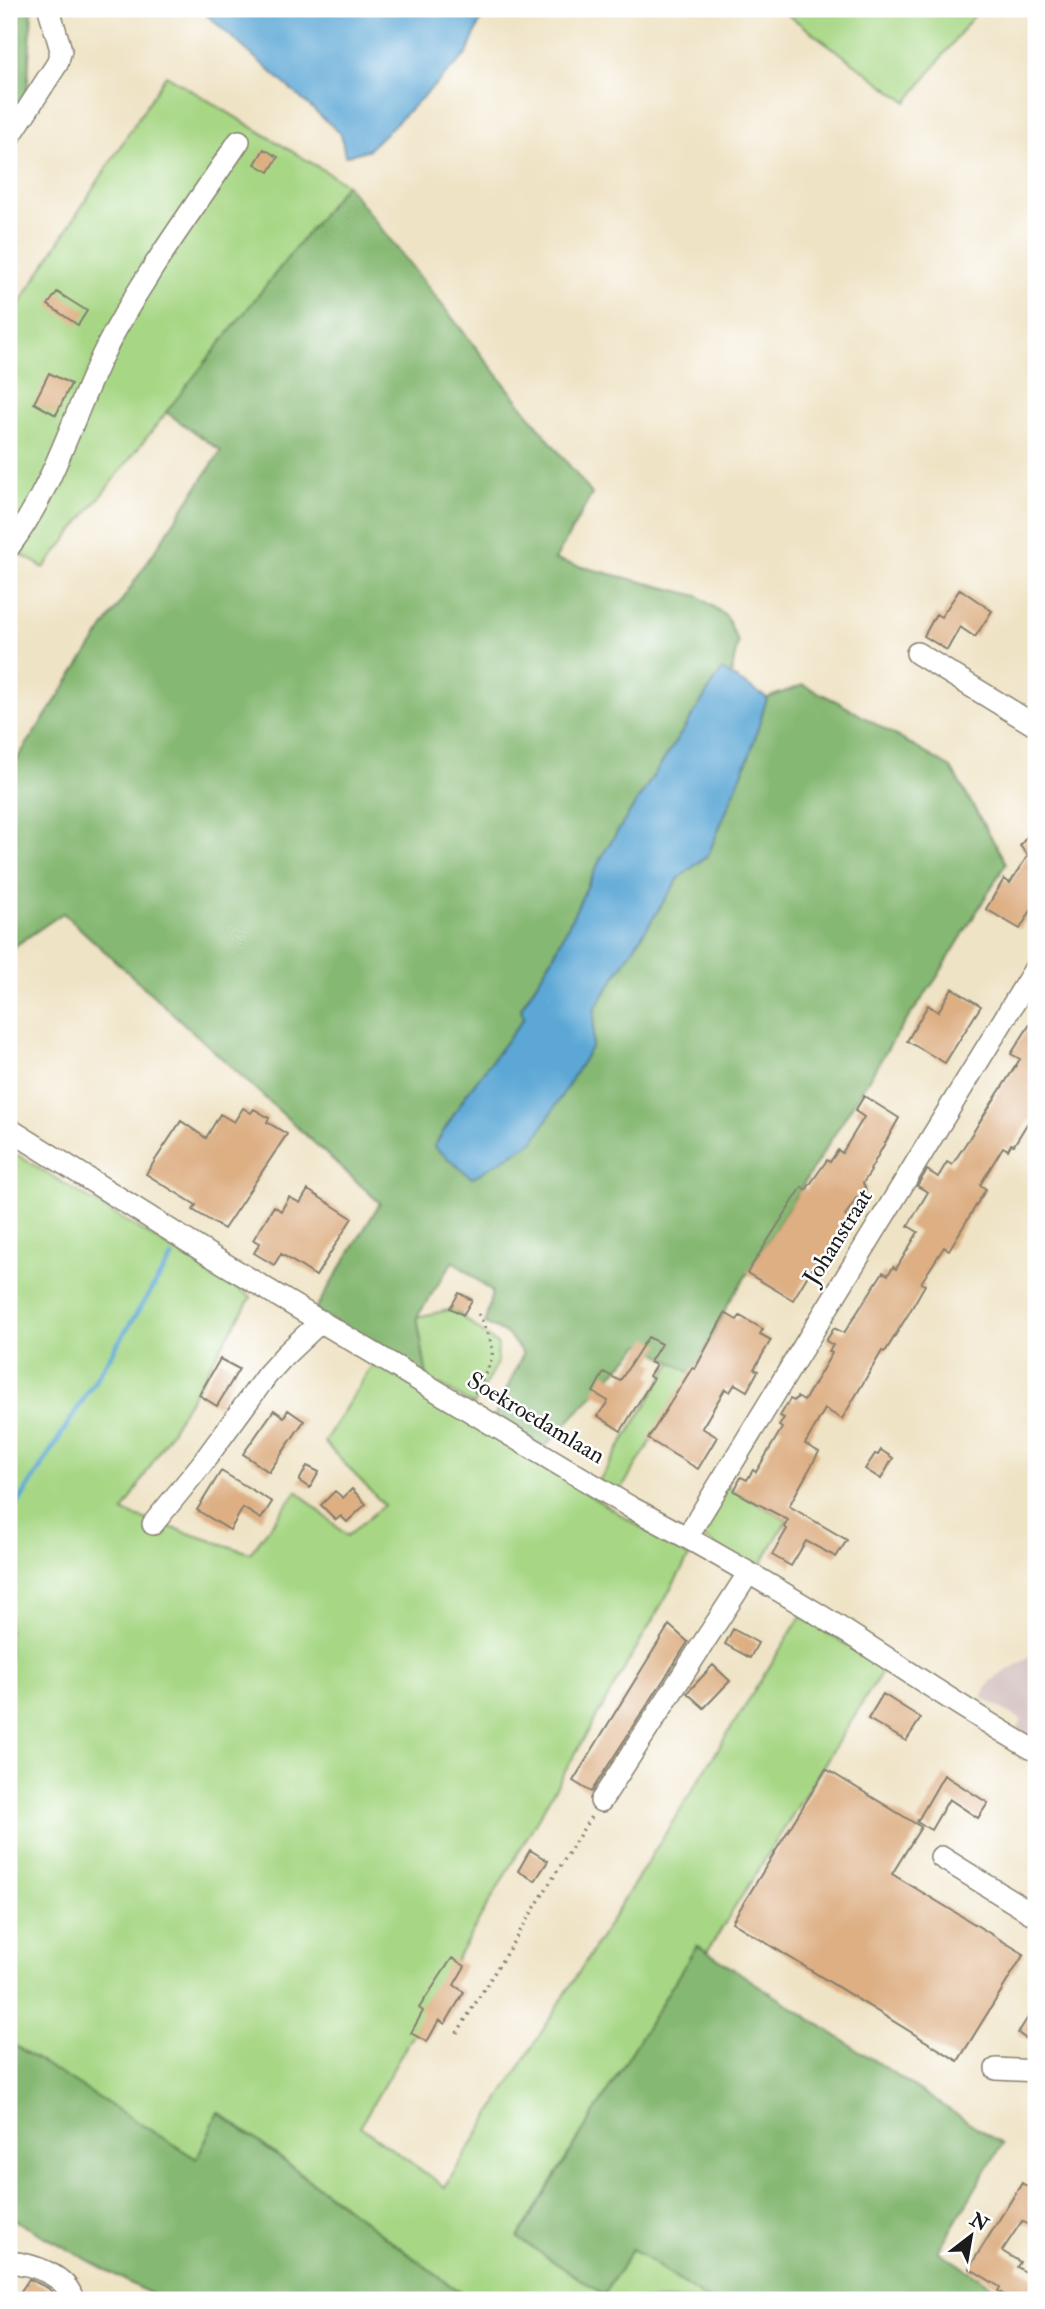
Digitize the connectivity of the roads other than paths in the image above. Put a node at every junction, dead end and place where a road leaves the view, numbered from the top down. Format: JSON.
{"nodes":[{"id":1,"x":49,"y":9,"type":"edge"},
{"id":2,"x":9,"y":138,"type":"edge"},
{"id":3,"x":239,"y":141,"type":"dead end"},
{"id":4,"x":9,"y":547,"type":"edge"},
{"id":5,"x":917,"y":653,"type":"dead end"},
{"id":6,"x":1036,"y":726,"type":"edge"},
{"id":7,"x":1036,"y":967,"type":"edge"},
{"id":8,"x":9,"y":1129,"type":"edge"},
{"id":9,"x":321,"y":1321,"type":"junction"},
{"id":10,"x":153,"y":1524,"type":"dead end"},
{"id":11,"x":687,"y":1537,"type":"junction"},
{"id":12,"x":748,"y":1574,"type":"junction"},
{"id":13,"x":1036,"y":1751,"type":"edge"},
{"id":14,"x":601,"y":1801,"type":"road end"},
{"id":15,"x":942,"y":1857,"type":"dead end"},
{"id":16,"x":1036,"y":1916,"type":"edge"},
{"id":17,"x":996,"y":2069,"type":"dead end"},
{"id":18,"x":1036,"y":2071,"type":"edge"},
{"id":19,"x":9,"y":2262,"type":"edge"},
{"id":20,"x":73,"y":2300,"type":"edge"}],
"edges":[{"from":1,"to":2,"type":"street"},
{"from":3,"to":4,"type":"street"},
{"from":5,"to":6,"type":"street"},
{"from":7,"to":11,"type":"street","name":"Johanstraat"},
{"from":8,"to":9,"type":"street","name":"Soekroedamlaan"},
{"from":9,"to":10,"type":"street"},
{"from":9,"to":11,"type":"street","name":"Soekroedamlaan"},
{"from":11,"to":12,"type":"street","name":"Soekroedamlaan"},
{"from":12,"to":13,"type":"street","name":"Soekroedamlaan"},
{"from":12,"to":14,"type":"street"},
{"from":15,"to":16,"type":"street"},
{"from":17,"to":18,"type":"street"},
{"from":19,"to":20,"type":"street"}]}
